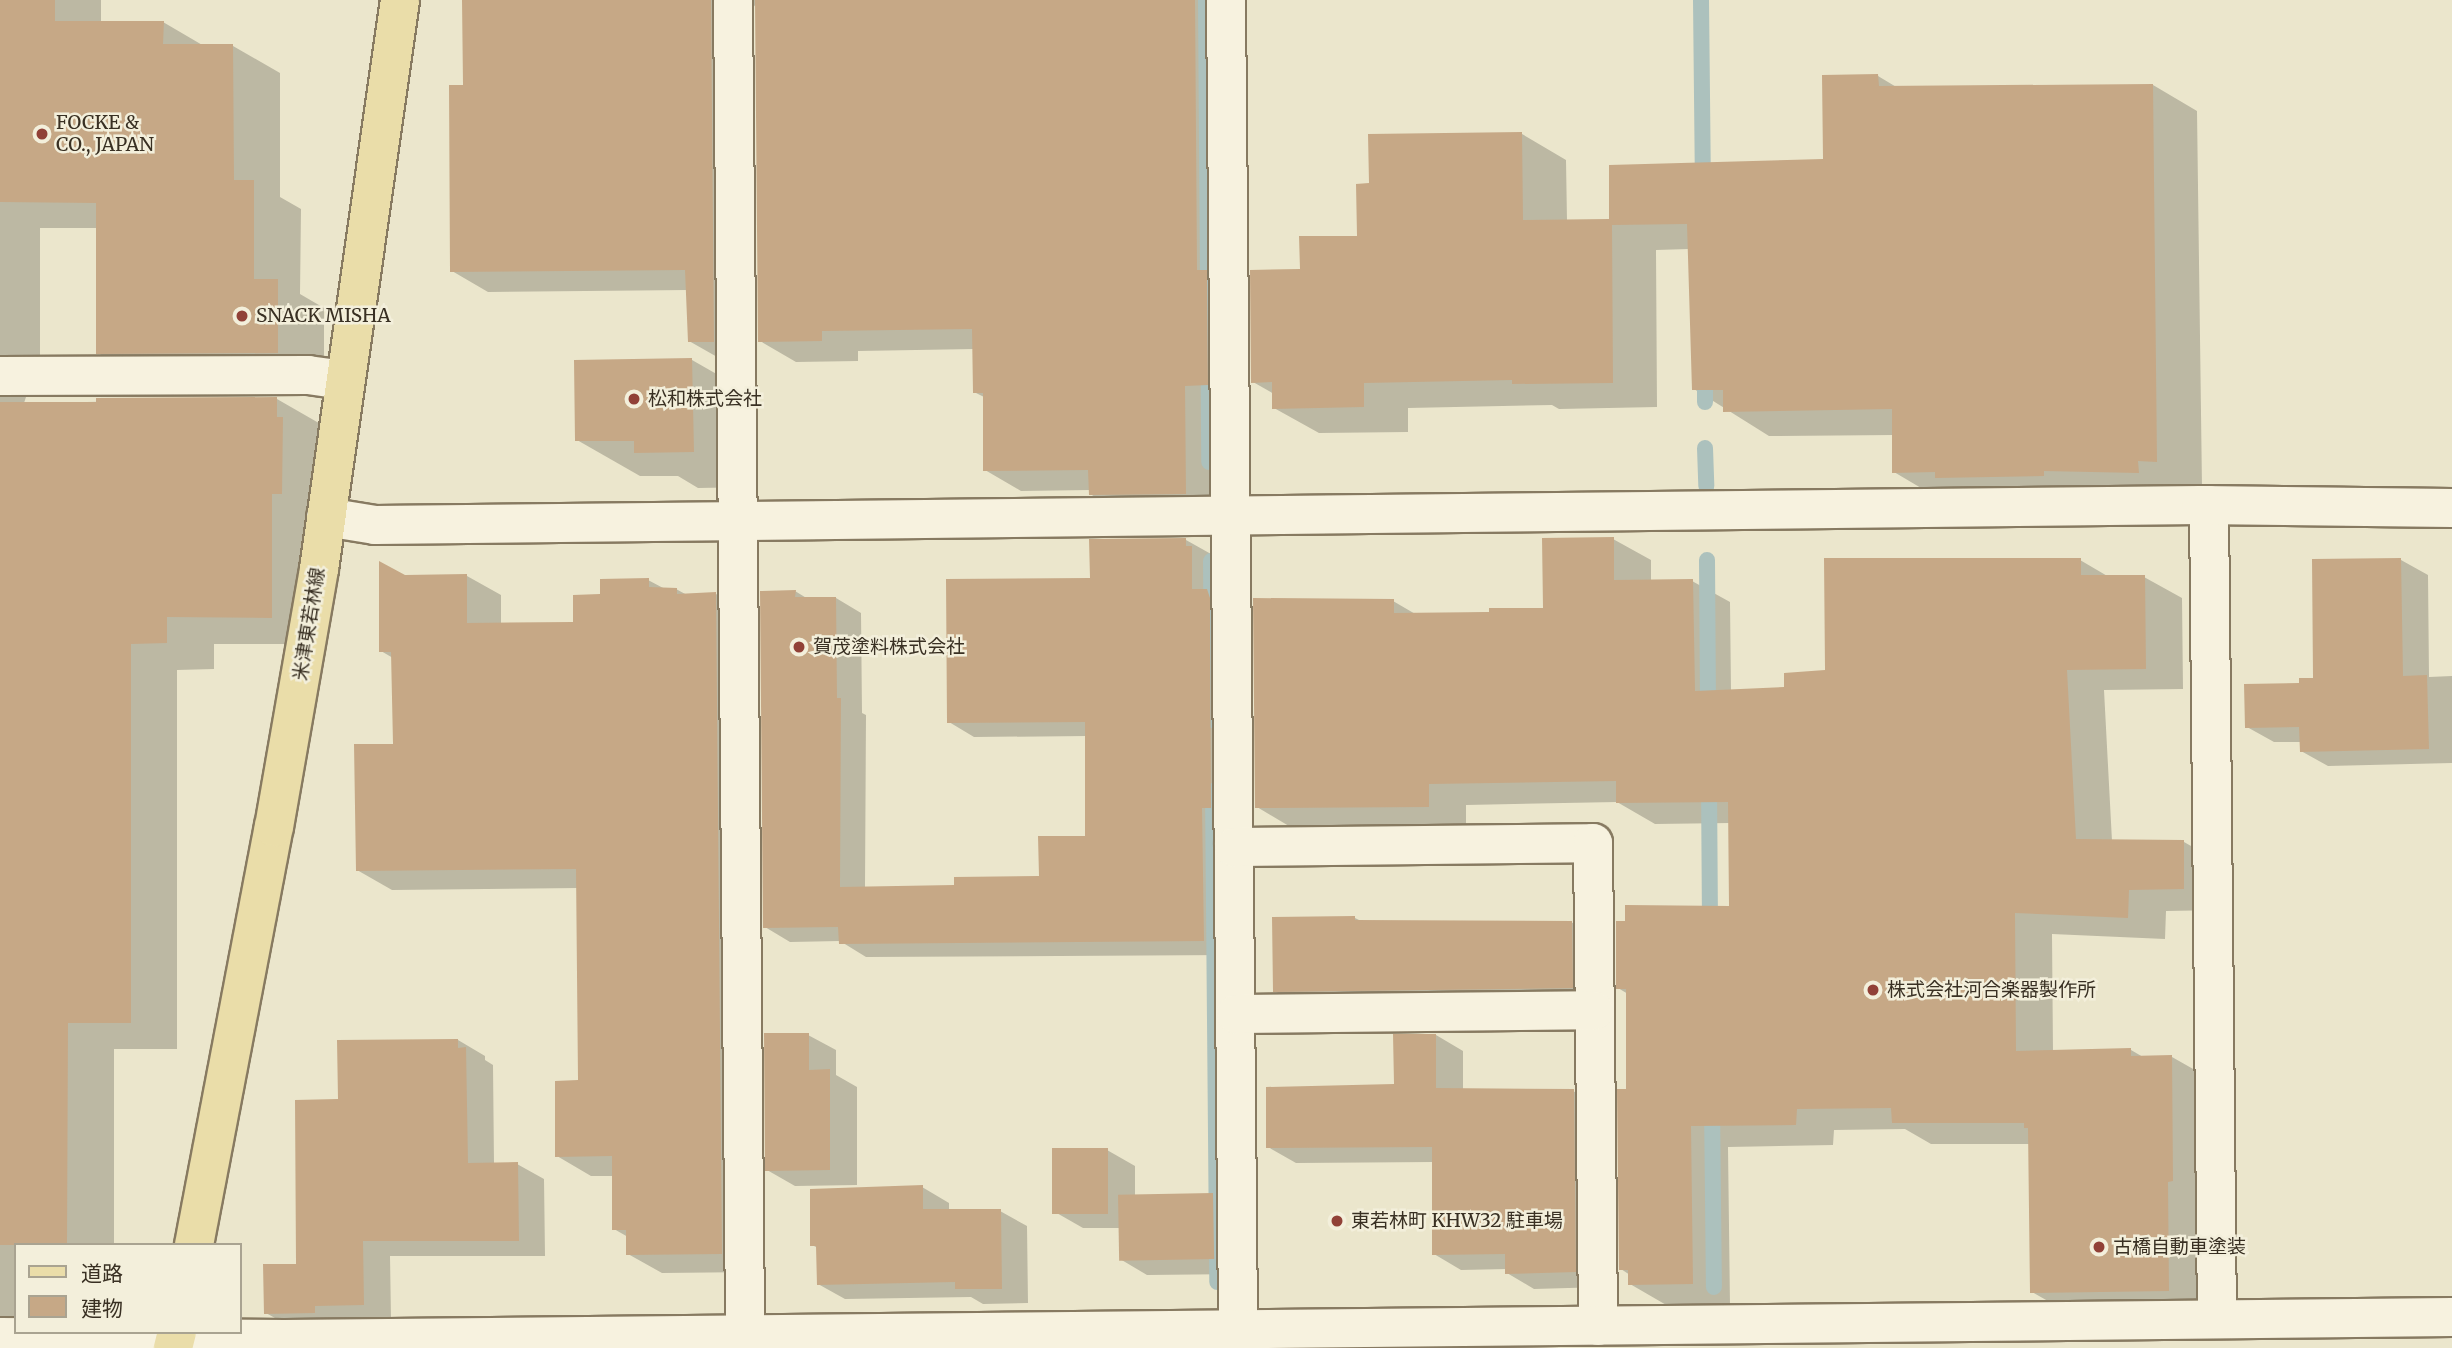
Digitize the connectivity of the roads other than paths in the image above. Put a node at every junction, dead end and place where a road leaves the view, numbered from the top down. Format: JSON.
{"nodes":[{"id":1,"x":400,"y":0,"type":"edge"},
{"id":2,"x":733,"y":0,"type":"edge"},
{"id":3,"x":1226,"y":0,"type":"edge"},
{"id":4,"x":0,"y":376,"type":"edge"},
{"id":5,"x":345,"y":380,"type":"junction"},
{"id":6,"x":2209,"y":505,"type":"junction"},
{"id":7,"x":2452,"y":508,"type":"edge"},
{"id":8,"x":1231,"y":515,"type":"junction"},
{"id":9,"x":326,"y":517,"type":"junction"},
{"id":10,"x":737,"y":521,"type":"junction"},
{"id":11,"x":1234,"y":847,"type":"junction"},
{"id":12,"x":1594,"y":1010,"type":"junction"},
{"id":13,"x":1236,"y":1014,"type":"junction"},
{"id":14,"x":194,"y":1243,"type":"edge"},
{"id":15,"x":2452,"y":1317,"type":"edge"},
{"id":16,"x":2211,"y":1329,"type":"edge"},
{"id":17,"x":1616,"y":1333,"type":"edge"},
{"id":18,"x":745,"y":1334,"type":"junction"},
{"id":19,"x":1214,"y":1335,"type":"edge"},
{"id":20,"x":0,"y":1337,"type":"edge"},
{"id":21,"x":175,"y":1339,"type":"edge"}],
"edges":[{"from":1,"to":5,"type":"main road","name":"米津東若林線"},
{"from":2,"to":10,"type":"street"},
{"from":3,"to":8,"type":"street"},
{"from":4,"to":5,"type":"street"},
{"from":5,"to":9,"type":"main road","name":"米津東若林線"},
{"from":6,"to":7,"type":"street"},
{"from":6,"to":8,"type":"street"},
{"from":6,"to":16,"type":"street"},
{"from":8,"to":10,"type":"street"},
{"from":8,"to":11,"type":"street"},
{"from":9,"to":10,"type":"street"},
{"from":9,"to":14,"type":"main road","name":"米津東若林線"},
{"from":10,"to":18,"type":"street"},
{"from":11,"to":12,"type":"street"},
{"from":11,"to":13,"type":"street"},
{"from":12,"to":13,"type":"street"},
{"from":12,"to":17,"type":"street"},
{"from":13,"to":19,"type":"street"},
{"from":15,"to":16,"type":"street"},
{"from":16,"to":17,"type":"street"},
{"from":17,"to":19,"type":"street"},
{"from":18,"to":19,"type":"street"},
{"from":18,"to":21,"type":"street"},
{"from":20,"to":21,"type":"street"}]}
